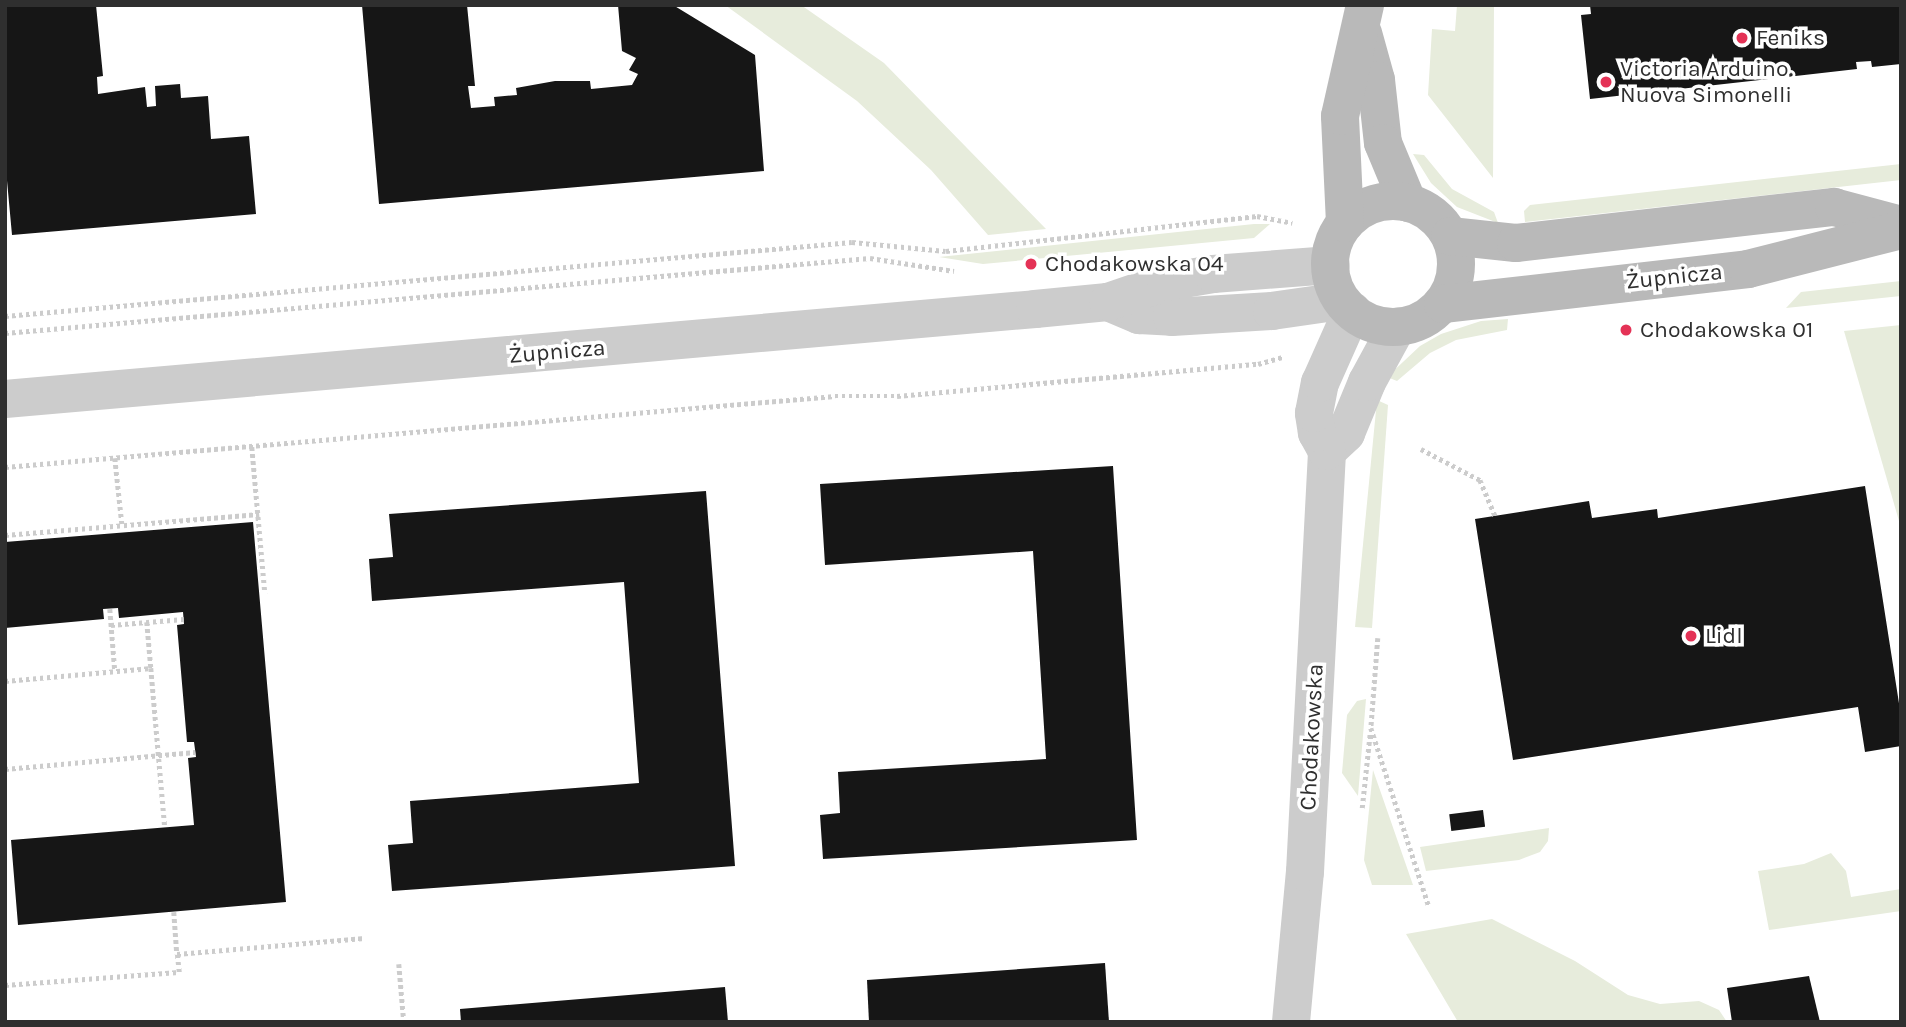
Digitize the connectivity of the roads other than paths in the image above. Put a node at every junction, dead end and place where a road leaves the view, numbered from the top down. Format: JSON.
{"nodes":[{"id":1,"x":1364,"y":17,"type":"edge"},
{"id":2,"x":1408,"y":203,"type":"junction"},
{"id":3,"x":1901,"y":227,"type":"edge"},
{"id":4,"x":1450,"y":236,"type":"junction"},
{"id":5,"x":1337,"y":242,"type":"junction"},
{"id":6,"x":1108,"y":302,"type":"junction"},
{"id":7,"x":1443,"y":304,"type":"junction"},
{"id":8,"x":1346,"y":306,"type":"junction"},
{"id":9,"x":1396,"y":327,"type":"junction"},
{"id":10,"x":5,"y":399,"type":"edge"},
{"id":11,"x":1327,"y":451,"type":"junction"},
{"id":12,"x":1291,"y":1022,"type":"edge"}],
"edges":[{"from":1,"to":2,"type":"street"},
{"from":1,"to":5,"type":"street"},
{"from":2,"to":4,"type":"street"},
{"from":2,"to":5,"type":"street"},
{"from":3,"to":4,"type":"street","name":"Żupnicza"},
{"from":3,"to":7,"type":"street","name":"Żupnicza"},
{"from":4,"to":7,"type":"street"},
{"from":5,"to":6,"type":"street","name":"Żupnicza"},
{"from":5,"to":8,"type":"street"},
{"from":6,"to":8,"type":"street","name":"Żupnicza"},
{"from":6,"to":10,"type":"street","name":"Żupnicza"},
{"from":7,"to":9,"type":"street"},
{"from":8,"to":9,"type":"street"},
{"from":8,"to":11,"type":"street","name":"Chodakowska"},
{"from":9,"to":11,"type":"street"},
{"from":11,"to":12,"type":"street","name":"Chodakowska"}]}
